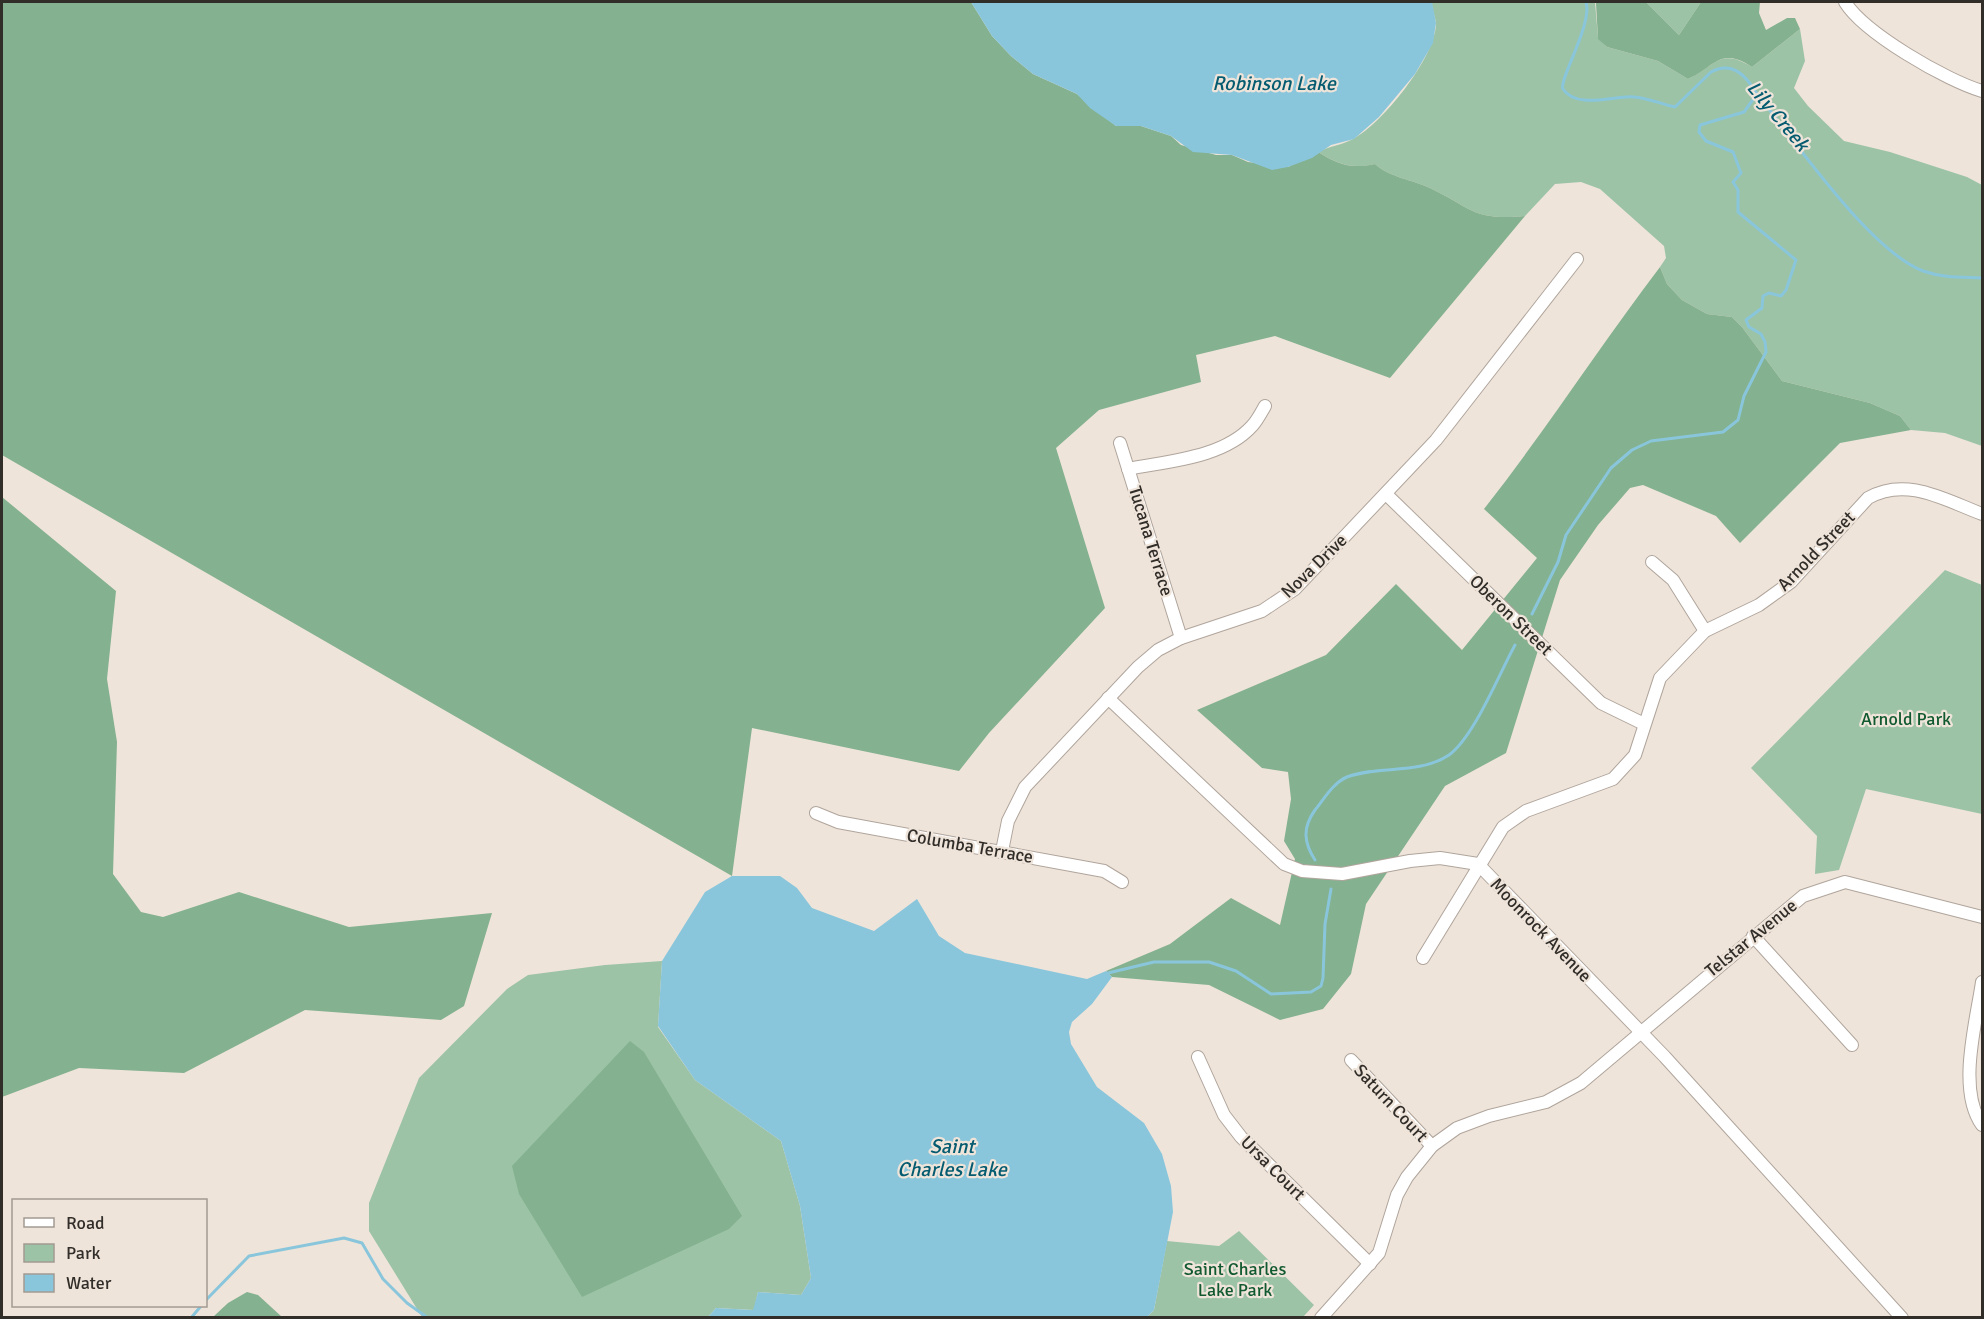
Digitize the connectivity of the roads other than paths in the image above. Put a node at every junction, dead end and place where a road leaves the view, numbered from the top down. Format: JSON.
{"nodes":[{"id":1,"x":1845,"y":2,"type":"edge"},
{"id":2,"x":1983,"y":91,"type":"edge"},
{"id":3,"x":1576,"y":259,"type":"dead end"},
{"id":4,"x":1265,"y":406,"type":"dead end"},
{"id":5,"x":1120,"y":443,"type":"dead end"},
{"id":6,"x":1128,"y":469,"type":"junction"},
{"id":7,"x":1386,"y":494,"type":"junction"},
{"id":8,"x":1983,"y":514,"type":"edge"},
{"id":9,"x":1652,"y":562,"type":"dead end"},
{"id":10,"x":1705,"y":631,"type":"junction"},
{"id":11,"x":1181,"y":638,"type":"junction"},
{"id":12,"x":1108,"y":698,"type":"junction"},
{"id":13,"x":1644,"y":724,"type":"junction"},
{"id":14,"x":816,"y":813,"type":"dead end"},
{"id":15,"x":1002,"y":851,"type":"junction"},
{"id":16,"x":1478,"y":864,"type":"junction"},
{"id":17,"x":1122,"y":882,"type":"dead end"},
{"id":18,"x":1983,"y":917,"type":"edge"},
{"id":19,"x":1753,"y":936,"type":"junction"},
{"id":20,"x":1423,"y":958,"type":"dead end"},
{"id":21,"x":1983,"y":982,"type":"edge"},
{"id":22,"x":1640,"y":1032,"type":"junction"},
{"id":23,"x":1852,"y":1045,"type":"dead end"},
{"id":24,"x":1198,"y":1057,"type":"dead end"},
{"id":25,"x":1351,"y":1060,"type":"dead end"},
{"id":26,"x":1983,"y":1125,"type":"edge"},
{"id":27,"x":1432,"y":1146,"type":"junction"},
{"id":28,"x":1370,"y":1264,"type":"junction"},
{"id":29,"x":1322,"y":1317,"type":"edge"},
{"id":30,"x":1902,"y":1317,"type":"edge"}],
"edges":[{"from":1,"to":2,"type":"street"},
{"from":3,"to":7,"type":"street","name":"Nova Drive"},
{"from":4,"to":6,"type":"street"},
{"from":5,"to":6,"type":"street","name":"Tucana Terrace"},
{"from":6,"to":11,"type":"street","name":"Tucana Terrace"},
{"from":7,"to":11,"type":"street","name":"Nova Drive"},
{"from":7,"to":13,"type":"street","name":"Oberon Street"},
{"from":8,"to":10,"type":"street","name":"Arnold Street"},
{"from":9,"to":10,"type":"street"},
{"from":10,"to":13,"type":"street","name":"Arnold Street"},
{"from":11,"to":12,"type":"street","name":"Nova Drive"},
{"from":12,"to":15,"type":"street","name":"Nova Drive"},
{"from":12,"to":16,"type":"street","name":"Moonrock Avenue"},
{"from":13,"to":16,"type":"street","name":"Arnold Street"},
{"from":14,"to":15,"type":"street","name":"Columba Terrace"},
{"from":15,"to":17,"type":"street","name":"Columba Terrace"},
{"from":16,"to":20,"type":"street","name":"Arnold Street"},
{"from":16,"to":22,"type":"street","name":"Moonrock Avenue"},
{"from":18,"to":19,"type":"street","name":"Telstar Avenue"},
{"from":19,"to":22,"type":"street","name":"Telstar Avenue"},
{"from":19,"to":23,"type":"street"},
{"from":21,"to":26,"type":"street"},
{"from":22,"to":27,"type":"street","name":"Telstar Avenue"},
{"from":22,"to":30,"type":"street","name":"Moonrock Avenue"},
{"from":24,"to":28,"type":"street","name":"Ursa Court"},
{"from":25,"to":27,"type":"street","name":"Saturn Court"},
{"from":27,"to":28,"type":"street","name":"Telstar Avenue"},
{"from":28,"to":29,"type":"street","name":"Telstar Avenue"}]}
